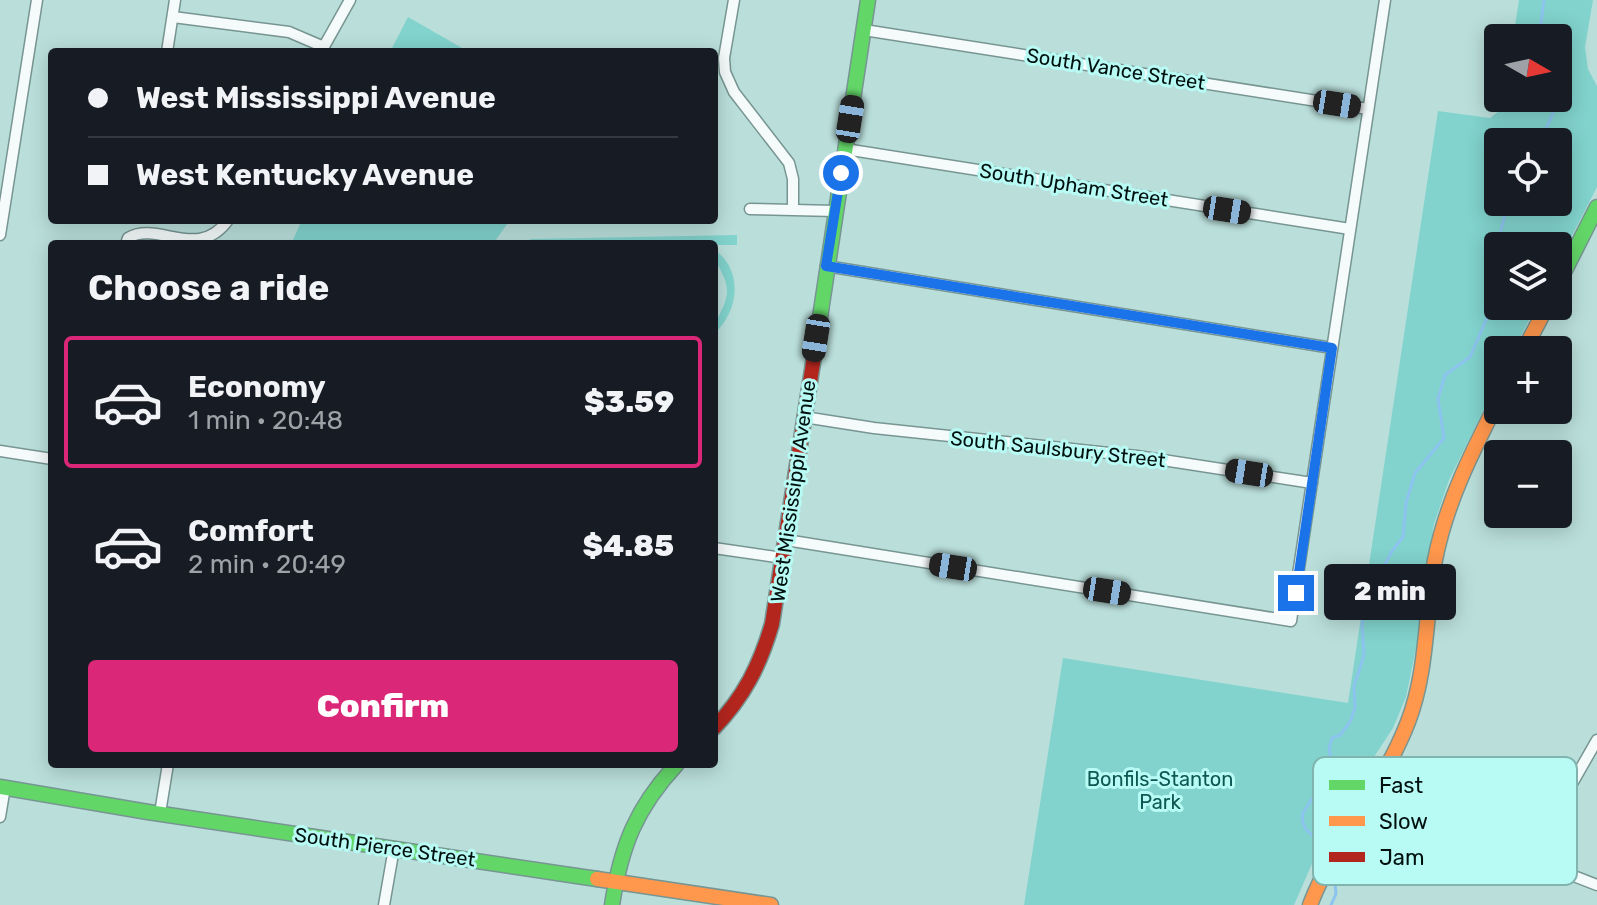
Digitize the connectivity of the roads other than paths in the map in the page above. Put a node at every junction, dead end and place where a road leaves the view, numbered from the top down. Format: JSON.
{"nodes":[{"id":1,"x":37,"y":0,"type":"edge"},
{"id":2,"x":175,"y":0,"type":"edge"},
{"id":3,"x":350,"y":0,"type":"edge"},
{"id":4,"x":734,"y":0,"type":"edge"},
{"id":5,"x":868,"y":0,"type":"edge"},
{"id":6,"x":1385,"y":0,"type":"edge"},
{"id":7,"x":173,"y":17,"type":"junction"},
{"id":8,"x":864,"y":30,"type":"junction"},
{"id":9,"x":168,"y":48,"type":"edge"},
{"id":10,"x":321,"y":48,"type":"edge"},
{"id":11,"x":324,"y":48,"type":"edge"},
{"id":12,"x":1368,"y":109,"type":"junction"},
{"id":13,"x":845,"y":149,"type":"junction"},
{"id":14,"x":1597,"y":207,"type":"edge"},
{"id":15,"x":750,"y":209,"type":"dead end"},
{"id":16,"x":793,"y":209,"type":"junction"},
{"id":17,"x":835,"y":211,"type":"junction"},
{"id":18,"x":224,"y":224,"type":"edge"},
{"id":19,"x":0,"y":228,"type":"edge"},
{"id":20,"x":1350,"y":229,"type":"junction"},
{"id":21,"x":0,"y":235,"type":"edge"},
{"id":22,"x":127,"y":240,"type":"edge"},
{"id":23,"x":197,"y":240,"type":"edge"},
{"id":24,"x":197,"y":240,"type":"edge"},
{"id":25,"x":1572,"y":256,"type":"edge"},
{"id":26,"x":826,"y":266,"type":"junction"},
{"id":27,"x":1332,"y":348,"type":"junction"},
{"id":28,"x":804,"y":417,"type":"junction"},
{"id":29,"x":1486,"y":424,"type":"edge"},
{"id":30,"x":0,"y":451,"type":"edge"},
{"id":31,"x":48,"y":458,"type":"edge"},
{"id":32,"x":1312,"y":483,"type":"junction"},
{"id":33,"x":786,"y":540,"type":"junction"},
{"id":34,"x":718,"y":549,"type":"edge"},
{"id":35,"x":783,"y":558,"type":"junction"},
{"id":36,"x":718,"y":724,"type":"edge"},
{"id":37,"x":1597,"y":740,"type":"edge"},
{"id":38,"x":1392,"y":757,"type":"edge"},
{"id":39,"x":167,"y":768,"type":"edge"},
{"id":40,"x":674,"y":768,"type":"edge"},
{"id":41,"x":1577,"y":775,"type":"edge"},
{"id":42,"x":2,"y":787,"type":"edge"},
{"id":43,"x":160,"y":813,"type":"junction"},
{"id":44,"x":0,"y":817,"type":"edge"},
{"id":45,"x":394,"y":848,"type":"junction"},
{"id":46,"x":1577,"y":878,"type":"edge"},
{"id":47,"x":615,"y":881,"type":"junction"},
{"id":48,"x":1317,"y":885,"type":"edge"},
{"id":49,"x":1597,"y":885,"type":"edge"},
{"id":50,"x":384,"y":905,"type":"edge"},
{"id":51,"x":612,"y":905,"type":"edge"},
{"id":52,"x":771,"y":905,"type":"edge"},
{"id":53,"x":1310,"y":905,"type":"edge"}],
"edges":[{"from":1,"to":19,"type":"street"},
{"from":2,"to":7,"type":"street"},
{"from":3,"to":11,"type":"street"},
{"from":4,"to":16,"type":"street"},
{"from":5,"to":8,"type":"street","name":"West Mississippi Avenue"},
{"from":6,"to":12,"type":"street"},
{"from":7,"to":9,"type":"street"},
{"from":7,"to":10,"type":"street"},
{"from":8,"to":12,"type":"street","name":"South Vance Street"},
{"from":8,"to":13,"type":"street","name":"West Mississippi Avenue"},
{"from":12,"to":20,"type":"street"},
{"from":13,"to":17,"type":"street","name":"West Mississippi Avenue"},
{"from":13,"to":20,"type":"street","name":"South Upham Street"},
{"from":14,"to":25,"type":"street"},
{"from":15,"to":16,"type":"street"},
{"from":16,"to":17,"type":"street"},
{"from":17,"to":26,"type":"street","name":"West Mississippi Avenue"},
{"from":18,"to":24,"type":"street"},
{"from":19,"to":21,"type":"street"},
{"from":20,"to":27,"type":"street"},
{"from":22,"to":23,"type":"street"},
{"from":26,"to":27,"type":"street"},
{"from":26,"to":28,"type":"street","name":"West Mississippi Avenue"},
{"from":27,"to":32,"type":"street"},
{"from":28,"to":32,"type":"street","name":"South Saulsbury Street"},
{"from":28,"to":33,"type":"street","name":"West Mississippi Avenue"},
{"from":29,"to":38,"type":"street"},
{"from":30,"to":31,"type":"street"},
{"from":32,"to":33,"type":"street"},
{"from":33,"to":35,"type":"street","name":"West Mississippi Avenue"},
{"from":34,"to":35,"type":"street"},
{"from":35,"to":36,"type":"street","name":"West Mississippi Avenue"},
{"from":37,"to":41,"type":"street"},
{"from":39,"to":43,"type":"street"},
{"from":40,"to":47,"type":"street"},
{"from":42,"to":43,"type":"street","name":"South Pierce Street"},
{"from":42,"to":44,"type":"street"},
{"from":43,"to":45,"type":"street","name":"South Pierce Street"},
{"from":45,"to":47,"type":"street","name":"South Pierce Street"},
{"from":45,"to":50,"type":"street"},
{"from":46,"to":49,"type":"street"},
{"from":47,"to":51,"type":"street"},
{"from":47,"to":52,"type":"street","name":"South Pierce Street"},
{"from":48,"to":53,"type":"street"}]}
